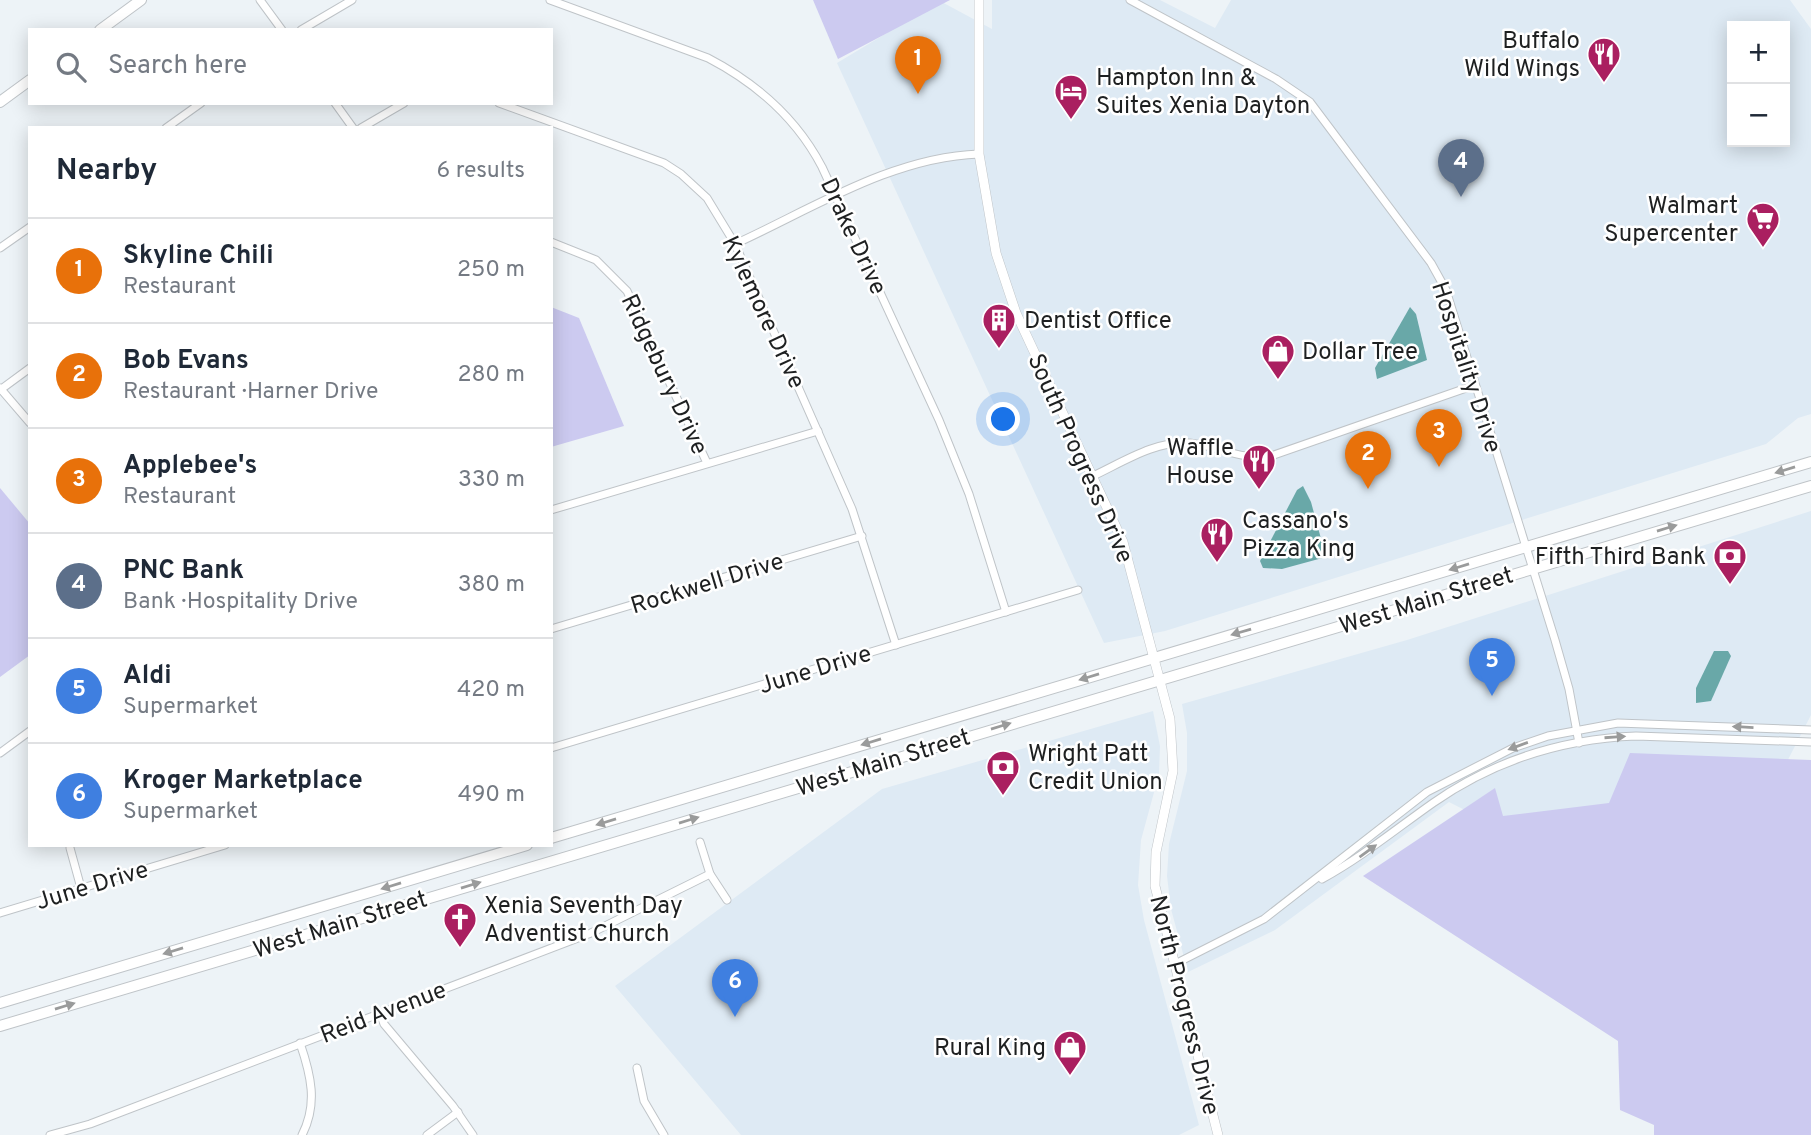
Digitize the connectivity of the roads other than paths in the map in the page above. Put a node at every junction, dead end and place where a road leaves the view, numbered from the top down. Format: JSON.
{"nodes":[{"id":1,"x":141,"y":0,"type":"edge"},
{"id":2,"x":260,"y":0,"type":"edge"},
{"id":3,"x":352,"y":0,"type":"edge"},
{"id":4,"x":550,"y":0,"type":"edge"},
{"id":5,"x":979,"y":0,"type":"edge"},
{"id":6,"x":1130,"y":0,"type":"edge"},
{"id":7,"x":103,"y":28,"type":"edge"},
{"id":8,"x":281,"y":28,"type":"edge"},
{"id":9,"x":304,"y":28,"type":"edge"},
{"id":10,"x":28,"y":81,"type":"edge"},
{"id":11,"x":0,"y":102,"type":"edge"},
{"id":12,"x":198,"y":105,"type":"edge"},
{"id":13,"x":336,"y":105,"type":"edge"},
{"id":14,"x":401,"y":105,"type":"edge"},
{"id":15,"x":504,"y":105,"type":"edge"},
{"id":16,"x":169,"y":126,"type":"edge"},
{"id":17,"x":352,"y":126,"type":"edge"},
{"id":18,"x":364,"y":126,"type":"edge"},
{"id":19,"x":979,"y":154,"type":"junction"},
{"id":20,"x":836,"y":197,"type":"junction"},
{"id":21,"x":28,"y":228,"type":"edge"},
{"id":22,"x":553,"y":243,"type":"edge"},
{"id":23,"x":734,"y":244,"type":"junction"},
{"id":24,"x":0,"y":248,"type":"edge"},
{"id":25,"x":28,"y":369,"type":"edge"},
{"id":26,"x":1475,"y":385,"type":"junction"},
{"id":27,"x":0,"y":389,"type":"edge"},
{"id":28,"x":28,"y":421,"type":"edge"},
{"id":29,"x":818,"y":431,"type":"junction"},
{"id":30,"x":1811,"y":462,"type":"edge"},
{"id":31,"x":707,"y":463,"type":"junction"},
{"id":32,"x":1093,"y":476,"type":"junction"},
{"id":33,"x":1811,"y":486,"type":"edge"},
{"id":34,"x":553,"y":509,"type":"edge"},
{"id":35,"x":862,"y":536,"type":"junction"},
{"id":36,"x":1524,"y":547,"type":"junction"},
{"id":37,"x":1531,"y":569,"type":"junction"},
{"id":38,"x":1078,"y":590,"type":"dead end"},
{"id":39,"x":1006,"y":612,"type":"junction"},
{"id":40,"x":553,"y":628,"type":"edge"},
{"id":41,"x":896,"y":645,"type":"junction"},
{"id":42,"x":1157,"y":668,"type":"junction"},
{"id":43,"x":1577,"y":729,"type":"junction"},
{"id":44,"x":1811,"y":730,"type":"edge"},
{"id":45,"x":28,"y":732,"type":"edge"},
{"id":46,"x":1811,"y":742,"type":"edge"},
{"id":47,"x":1578,"y":743,"type":"junction"},
{"id":48,"x":553,"y":747,"type":"edge"},
{"id":49,"x":0,"y":753,"type":"edge"},
{"id":50,"x":553,"y":837,"type":"edge"},
{"id":51,"x":700,"y":842,"type":"dead end"},
{"id":52,"x":217,"y":847,"type":"edge"},
{"id":53,"x":520,"y":847,"type":"edge"},
{"id":54,"x":70,"y":848,"type":"dead end"},
{"id":55,"x":710,"y":874,"type":"junction"},
{"id":56,"x":1309,"y":886,"type":"junction"},
{"id":57,"x":80,"y":888,"type":"junction"},
{"id":58,"x":727,"y":900,"type":"dead end"},
{"id":59,"x":0,"y":913,"type":"edge"},
{"id":60,"x":1173,"y":965,"type":"junction"},
{"id":61,"x":0,"y":1003,"type":"edge"},
{"id":62,"x":380,"y":1013,"type":"junction"},
{"id":63,"x":0,"y":1026,"type":"edge"},
{"id":64,"x":300,"y":1044,"type":"junction"},
{"id":65,"x":637,"y":1069,"type":"dead end"},
{"id":66,"x":455,"y":1109,"type":"junction"},
{"id":67,"x":90,"y":1124,"type":"junction"},
{"id":68,"x":50,"y":1135,"type":"edge"},
{"id":69,"x":94,"y":1135,"type":"edge"},
{"id":70,"x":302,"y":1135,"type":"edge"},
{"id":71,"x":427,"y":1135,"type":"edge"},
{"id":72,"x":473,"y":1135,"type":"edge"},
{"id":73,"x":663,"y":1135,"type":"edge"},
{"id":74,"x":1218,"y":1135,"type":"edge"}],
"edges":[{"from":1,"to":7,"type":"main road"},
{"from":2,"to":8,"type":"street"},
{"from":3,"to":9,"type":"street"},
{"from":4,"to":20,"type":"street","name":"Drake Drive"},
{"from":5,"to":19,"type":"street","name":"South Progress Drive"},
{"from":6,"to":26,"type":"street","name":"Hospitality Drive"},
{"from":10,"to":11,"type":"main road"},
{"from":12,"to":16,"type":"street"},
{"from":13,"to":17,"type":"street"},
{"from":14,"to":18,"type":"street"},
{"from":15,"to":23,"type":"street","name":"Kylemore Drive"},
{"from":19,"to":20,"type":"street"},
{"from":19,"to":32,"type":"street","name":"South Progress Drive"},
{"from":20,"to":23,"type":"street"},
{"from":20,"to":39,"type":"street","name":"Drake Drive"},
{"from":21,"to":24,"type":"street"},
{"from":22,"to":31,"type":"street","name":"Ridgebury Drive"},
{"from":23,"to":29,"type":"street","name":"Kylemore Drive"},
{"from":25,"to":27,"type":"street"},
{"from":26,"to":32,"type":"street"},
{"from":26,"to":36,"type":"street","name":"Hospitality Drive"},
{"from":27,"to":28,"type":"street"},
{"from":29,"to":31,"type":"street"},
{"from":29,"to":35,"type":"street","name":"Kylemore Drive"},
{"from":30,"to":36,"type":"main road","name":"West Main Street","one_way":true},
{"from":31,"to":34,"type":"street"},
{"from":32,"to":42,"type":"street","name":"South Progress Drive"},
{"from":37,"to":33,"type":"main road","name":"West Main Street","one_way":true},
{"from":35,"to":40,"type":"street","name":"Rockwell Drive"},
{"from":35,"to":41,"type":"street","name":"Kylemore Drive"},
{"from":36,"to":37,"type":"street","name":"Hospitality Drive"},
{"from":36,"to":42,"type":"main road","name":"West Main Street","one_way":true},
{"from":37,"to":42,"type":"main road","name":"West Main Street"},
{"from":37,"to":43,"type":"street","name":"Hospitality Drive"},
{"from":38,"to":39,"type":"street","name":"June Drive"},
{"from":39,"to":41,"type":"street","name":"June Drive"},
{"from":41,"to":48,"type":"street","name":"June Drive"},
{"from":42,"to":50,"type":"main road","name":"West Main Street","one_way":true},
{"from":42,"to":60,"type":"street","name":"North Progress Drive"},
{"from":63,"to":42,"type":"main road","name":"West Main Street","one_way":true},
{"from":44,"to":43,"type":"street","one_way":true},
{"from":43,"to":47,"type":"street","name":"Hospitality Drive"},
{"from":43,"to":56,"type":"street","one_way":true},
{"from":45,"to":49,"type":"street"},
{"from":47,"to":46,"type":"street","one_way":true},
{"from":56,"to":47,"type":"street","one_way":true},
{"from":51,"to":55,"type":"street"},
{"from":52,"to":57,"type":"street","name":"June Drive"},
{"from":53,"to":61,"type":"main road","name":"West Main Street","one_way":true},
{"from":54,"to":57,"type":"street"},
{"from":55,"to":58,"type":"street"},
{"from":55,"to":62,"type":"street","name":"Reid Avenue"},
{"from":56,"to":60,"type":"street"},
{"from":57,"to":59,"type":"street","name":"June Drive"},
{"from":60,"to":74,"type":"street","name":"North Progress Drive"},
{"from":62,"to":64,"type":"street","name":"Reid Avenue"},
{"from":62,"to":66,"type":"street"},
{"from":64,"to":67,"type":"street","name":"Reid Avenue"},
{"from":64,"to":70,"type":"street"},
{"from":65,"to":73,"type":"street"},
{"from":66,"to":71,"type":"street"},
{"from":66,"to":72,"type":"street"},
{"from":67,"to":68,"type":"street","name":"Reid Avenue"},
{"from":67,"to":69,"type":"street"}]}
